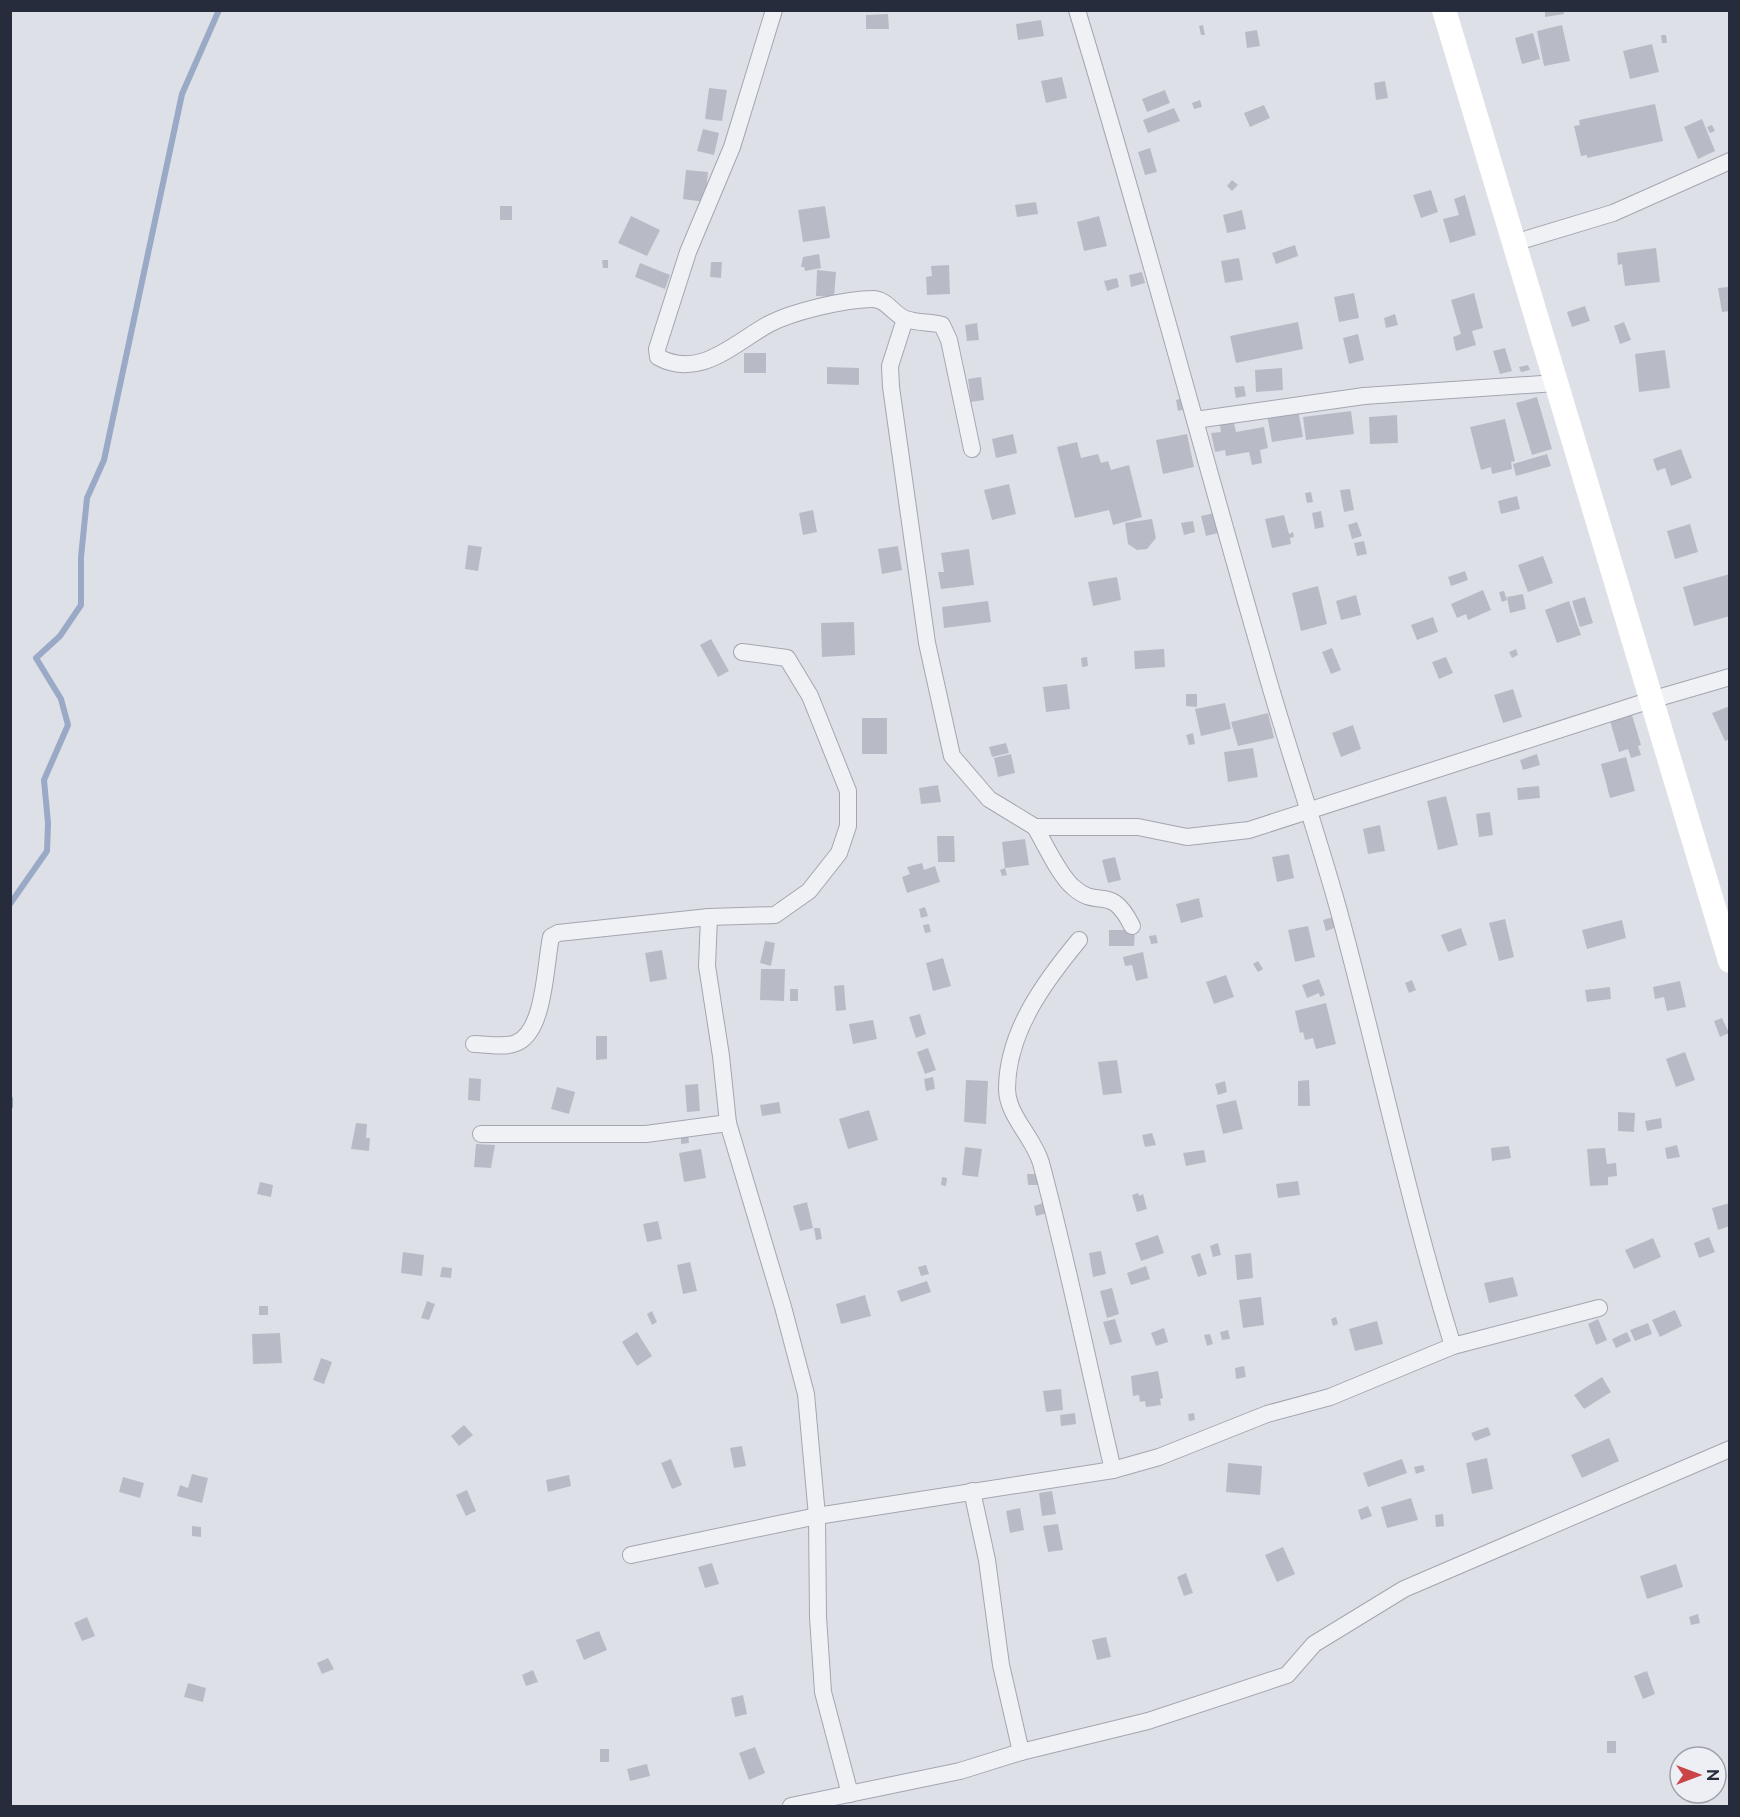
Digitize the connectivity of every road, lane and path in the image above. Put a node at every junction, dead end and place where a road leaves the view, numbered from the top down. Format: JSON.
{"nodes":[{"id":1,"x":774,"y":10,"type":"edge"},
{"id":2,"x":1077,"y":10,"type":"edge"},
{"id":3,"x":1444,"y":10,"type":"edge"},
{"id":4,"x":1730,"y":161,"type":"edge"},
{"id":5,"x":1514,"y":243,"type":"junction"},
{"id":6,"x":905,"y":319,"type":"junction"},
{"id":7,"x":1556,"y":383,"type":"junction"},
{"id":8,"x":1195,"y":420,"type":"junction"},
{"id":9,"x":972,"y":449,"type":"dead end"},
{"id":10,"x":742,"y":652,"type":"dead end"},
{"id":11,"x":1730,"y":677,"type":"edge"},
{"id":12,"x":1651,"y":700,"type":"junction"},
{"id":13,"x":1306,"y":809,"type":"junction"},
{"id":14,"x":1035,"y":827,"type":"junction"},
{"id":15,"x":709,"y":917,"type":"junction"},
{"id":16,"x":1132,"y":926,"type":"dead end"},
{"id":17,"x":1079,"y":940,"type":"dead end"},
{"id":18,"x":1730,"y":961,"type":"edge"},
{"id":19,"x":474,"y":1044,"type":"dead end"},
{"id":20,"x":728,"y":1123,"type":"junction"},
{"id":21,"x":481,"y":1134,"type":"dead end"},
{"id":22,"x":1599,"y":1308,"type":"dead end"},
{"id":23,"x":1453,"y":1346,"type":"junction"},
{"id":24,"x":1730,"y":1449,"type":"edge"},
{"id":25,"x":1113,"y":1470,"type":"junction"},
{"id":26,"x":972,"y":1491,"type":"junction"},
{"id":27,"x":817,"y":1516,"type":"junction"},
{"id":28,"x":631,"y":1555,"type":"dead end"},
{"id":29,"x":1021,"y":1752,"type":"junction"},
{"id":30,"x":850,"y":1794,"type":"junction"},
{"id":31,"x":790,"y":1806,"type":"edge"}],
"edges":[{"from":1,"to":6,"type":"street"},
{"from":2,"to":8,"type":"street"},
{"from":3,"to":5,"type":"main road"},
{"from":4,"to":5,"type":"street"},
{"from":5,"to":7,"type":"main road"},
{"from":6,"to":9,"type":"street"},
{"from":6,"to":14,"type":"street"},
{"from":7,"to":8,"type":"street"},
{"from":7,"to":12,"type":"main road"},
{"from":8,"to":13,"type":"street"},
{"from":10,"to":15,"type":"street"},
{"from":11,"to":12,"type":"street"},
{"from":12,"to":13,"type":"street"},
{"from":12,"to":18,"type":"main road"},
{"from":13,"to":14,"type":"street"},
{"from":13,"to":23,"type":"street"},
{"from":14,"to":16,"type":"street"},
{"from":15,"to":19,"type":"street"},
{"from":15,"to":20,"type":"street"},
{"from":17,"to":25,"type":"street"},
{"from":20,"to":21,"type":"street"},
{"from":20,"to":27,"type":"street"},
{"from":22,"to":23,"type":"street"},
{"from":23,"to":25,"type":"street"},
{"from":24,"to":29,"type":"street"},
{"from":25,"to":26,"type":"street"},
{"from":26,"to":27,"type":"street"},
{"from":26,"to":29,"type":"street"},
{"from":27,"to":28,"type":"street"},
{"from":27,"to":30,"type":"street"},
{"from":29,"to":30,"type":"street"},
{"from":30,"to":31,"type":"street"}]}
